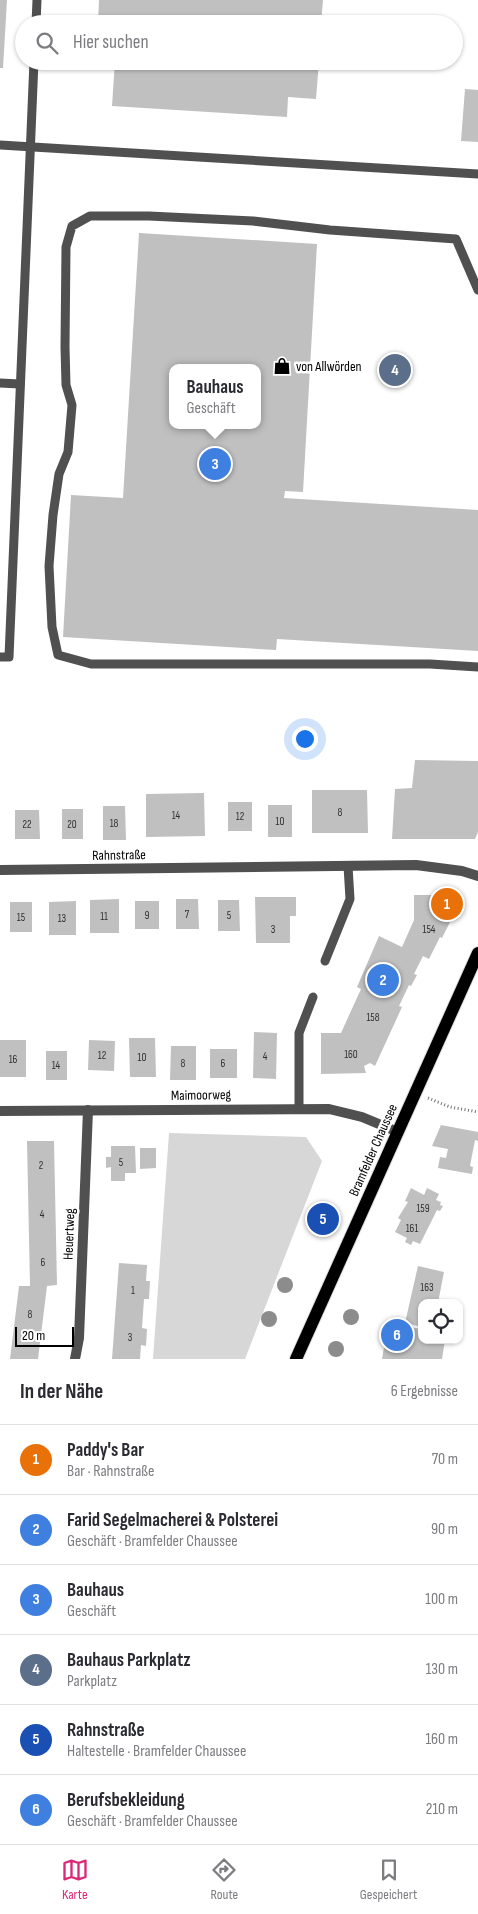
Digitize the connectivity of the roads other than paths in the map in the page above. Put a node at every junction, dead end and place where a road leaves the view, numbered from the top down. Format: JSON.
{"nodes":[{"id":1,"x":37,"y":0,"type":"edge"},
{"id":2,"x":36,"y":15,"type":"edge"},
{"id":3,"x":34,"y":70,"type":"edge"},
{"id":4,"x":0,"y":145,"type":"edge"},
{"id":5,"x":30,"y":147,"type":"junction"},
{"id":6,"x":478,"y":174,"type":"edge"},
{"id":7,"x":478,"y":290,"type":"edge"},
{"id":8,"x":0,"y":383,"type":"edge"},
{"id":9,"x":20,"y":384,"type":"junction"},
{"id":10,"x":0,"y":657,"type":"edge"},
{"id":11,"x":478,"y":667,"type":"edge"},
{"id":12,"x":348,"y":866,"type":"junction"},
{"id":13,"x":0,"y":870,"type":"edge"},
{"id":14,"x":478,"y":876,"type":"edge"},
{"id":15,"x":478,"y":953,"type":"edge"},
{"id":16,"x":325,"y":961,"type":"dead end"},
{"id":17,"x":314,"y":997,"type":"dead end"},
{"id":18,"x":299,"y":1108,"type":"junction"},
{"id":19,"x":88,"y":1110,"type":"junction"},
{"id":20,"x":0,"y":1111,"type":"edge"},
{"id":21,"x":398,"y":1132,"type":"junction"},
{"id":22,"x":75,"y":1359,"type":"edge"},
{"id":23,"x":296,"y":1359,"type":"edge"}],
"edges":[{"from":1,"to":2,"type":"lane"},
{"from":3,"to":5,"type":"lane"},
{"from":4,"to":5,"type":"lane"},
{"from":5,"to":6,"type":"lane"},
{"from":5,"to":9,"type":"lane"},
{"from":7,"to":11,"type":"lane"},
{"from":8,"to":9,"type":"lane"},
{"from":9,"to":10,"type":"lane"},
{"from":12,"to":13,"type":"street","name":"Rahnstraße"},
{"from":12,"to":14,"type":"street","name":"Rahnstraße"},
{"from":12,"to":16,"type":"lane"},
{"from":15,"to":21,"type":"main road","name":"Bramfelder Chaussee"},
{"from":17,"to":18,"type":"lane"},
{"from":18,"to":19,"type":"street","name":"Maimoorweg"},
{"from":18,"to":21,"type":"street","name":"Maimoorweg"},
{"from":19,"to":20,"type":"street","name":"Maimoorweg"},
{"from":19,"to":22,"type":"street","name":"Heuertweg"},
{"from":21,"to":23,"type":"main road","name":"Bramfelder Chaussee"}]}
